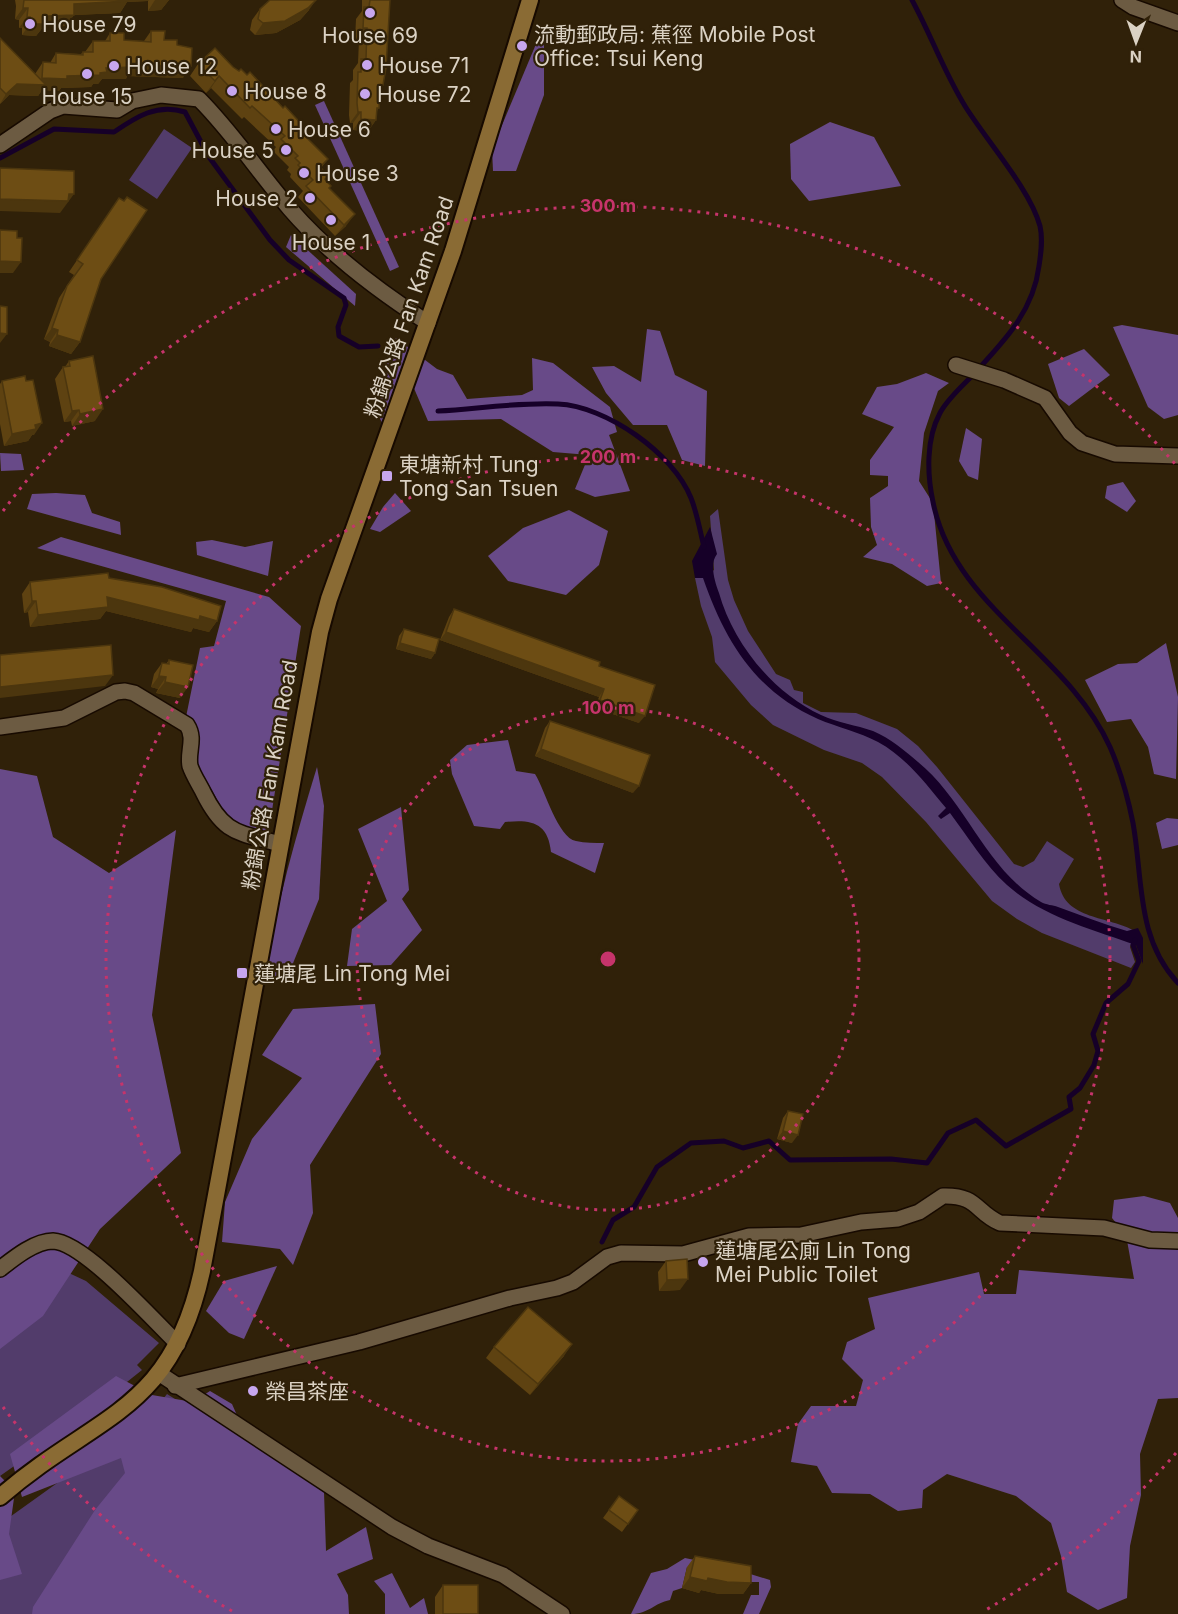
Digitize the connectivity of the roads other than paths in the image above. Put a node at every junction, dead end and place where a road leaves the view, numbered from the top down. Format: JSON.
{"nodes":[{"id":1,"x":530,"y":0,"type":"edge"},
{"id":2,"x":1122,"y":0,"type":"edge"},
{"id":3,"x":1178,"y":23,"type":"edge"},
{"id":4,"x":0,"y":145,"type":"edge"},
{"id":5,"x":428,"y":323,"type":"junction"},
{"id":6,"x":958,"y":365,"type":"dead end"},
{"id":7,"x":1178,"y":456,"type":"edge"},
{"id":8,"x":0,"y":726,"type":"edge"},
{"id":9,"x":280,"y":844,"type":"junction"},
{"id":10,"x":1178,"y":1241,"type":"edge"},
{"id":11,"x":0,"y":1269,"type":"edge"},
{"id":12,"x":178,"y":1344,"type":"junction"},
{"id":13,"x":160,"y":1374,"type":"junction"},
{"id":14,"x":175,"y":1386,"type":"junction"},
{"id":15,"x":0,"y":1497,"type":"edge"},
{"id":16,"x":562,"y":1614,"type":"edge"}],
"edges":[{"from":1,"to":5,"type":"main road","name":"粉錦公路 Fan Kam Road"},
{"from":2,"to":3,"type":"street"},
{"from":4,"to":5,"type":"street"},
{"from":5,"to":9,"type":"main road","name":"粉錦公路 Fan Kam Road"},
{"from":6,"to":7,"type":"street"},
{"from":8,"to":9,"type":"street"},
{"from":9,"to":12,"type":"main road","name":"粉錦公路 Fan Kam Road"},
{"from":10,"to":14,"type":"street"},
{"from":11,"to":12,"type":"street"},
{"from":12,"to":13,"type":"main road","name":"粉錦公路 Fan Kam Road"},
{"from":13,"to":14,"type":"street"},
{"from":13,"to":15,"type":"main road","name":"粉錦公路 Fan Kam Road"},
{"from":14,"to":16,"type":"street"}]}
